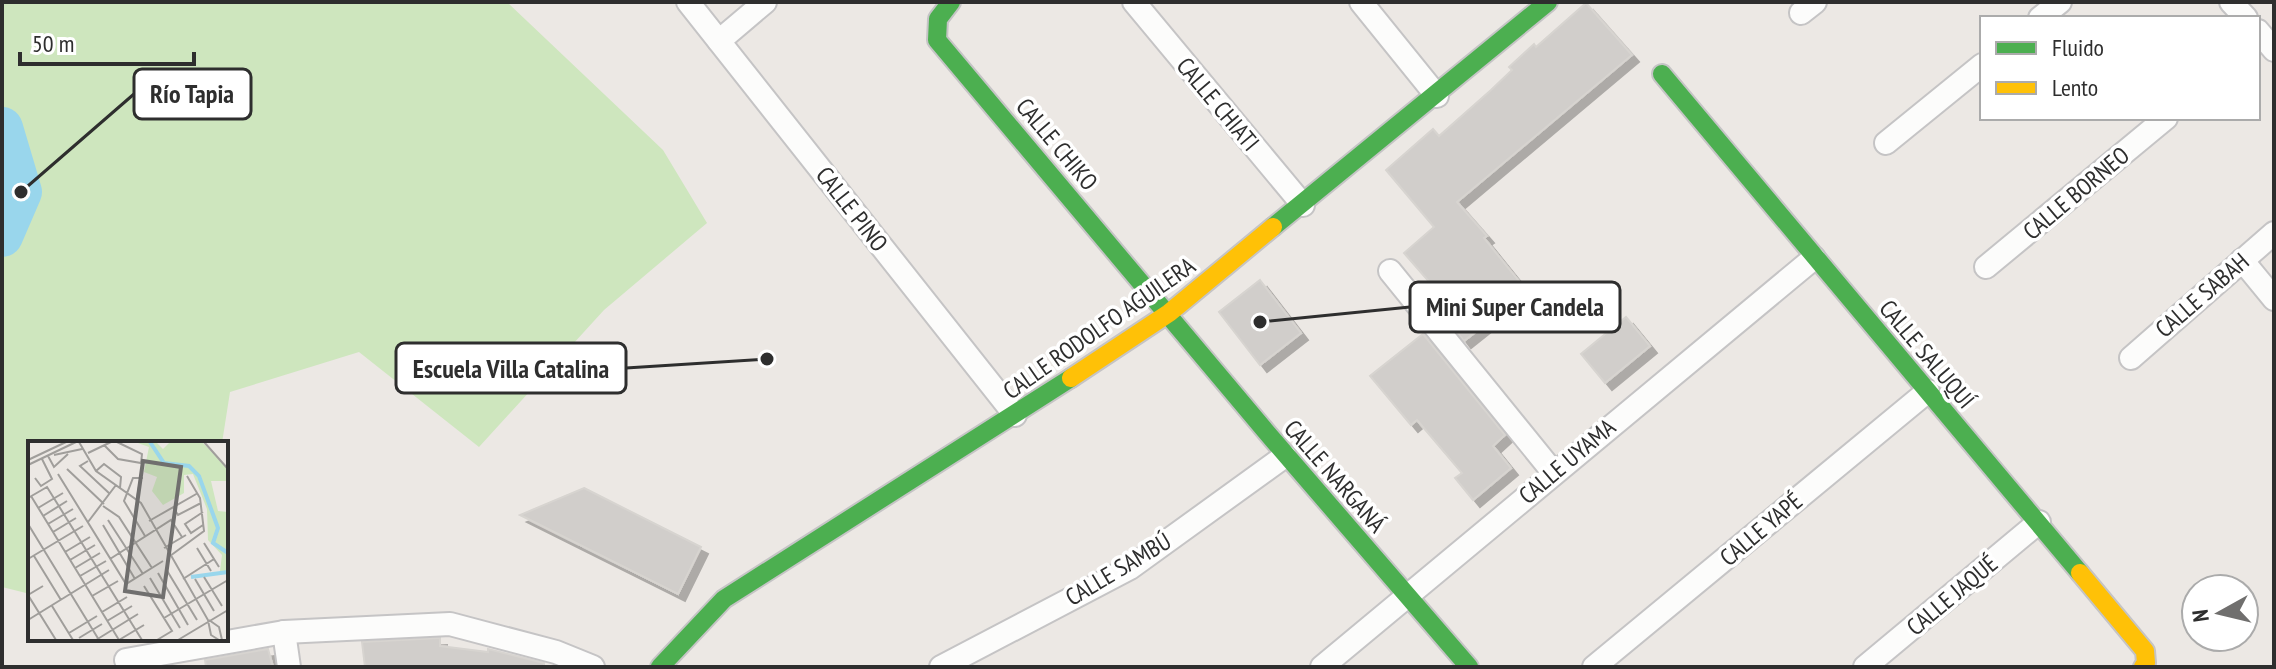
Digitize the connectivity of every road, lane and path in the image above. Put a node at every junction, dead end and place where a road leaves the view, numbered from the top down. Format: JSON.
{"nodes":[{"id":1,"x":688,"y":2,"type":"edge"},
{"id":2,"x":765,"y":2,"type":"edge"},
{"id":3,"x":951,"y":2,"type":"edge"},
{"id":4,"x":1134,"y":2,"type":"edge"},
{"id":5,"x":1361,"y":2,"type":"edge"},
{"id":6,"x":1548,"y":2,"type":"edge"},
{"id":7,"x":2060,"y":2,"type":"edge"},
{"id":8,"x":2042,"y":16,"type":"edge"},
{"id":9,"x":719,"y":41,"type":"junction"},
{"id":10,"x":1980,"y":67,"type":"edge"},
{"id":11,"x":1662,"y":74,"type":"dead end"},
{"id":12,"x":1437,"y":96,"type":"junction"},
{"id":13,"x":2164,"y":120,"type":"edge"},
{"id":14,"x":1886,"y":143,"type":"dead end"},
{"id":15,"x":1303,"y":205,"type":"junction"},
{"id":16,"x":2274,"y":233,"type":"edge"},
{"id":17,"x":1814,"y":258,"type":"junction"},
{"id":18,"x":2242,"y":260,"type":"junction"},
{"id":19,"x":1986,"y":267,"type":"dead end"},
{"id":20,"x":1390,"y":271,"type":"dead end"},
{"id":21,"x":2274,"y":299,"type":"edge"},
{"id":22,"x":1169,"y":313,"type":"junction"},
{"id":23,"x":2131,"y":358,"type":"dead end"},
{"id":24,"x":1928,"y":391,"type":"junction"},
{"id":25,"x":1015,"y":415,"type":"junction"},
{"id":26,"x":1285,"y":456,"type":"junction"},
{"id":27,"x":1553,"y":472,"type":"junction"},
{"id":28,"x":2039,"y":522,"type":"junction"},
{"id":29,"x":1406,"y":596,"type":"junction"},
{"id":30,"x":284,"y":632,"type":"junction"},
{"id":31,"x":126,"y":660,"type":"dead end"},
{"id":32,"x":289,"y":667,"type":"edge"},
{"id":33,"x":593,"y":667,"type":"edge"},
{"id":34,"x":660,"y":667,"type":"edge"},
{"id":35,"x":941,"y":667,"type":"edge"},
{"id":36,"x":1322,"y":667,"type":"edge"},
{"id":37,"x":1469,"y":667,"type":"edge"},
{"id":38,"x":1594,"y":667,"type":"edge"},
{"id":39,"x":1865,"y":667,"type":"edge"},
{"id":40,"x":2143,"y":667,"type":"edge"}],
"edges":[{"from":1,"to":9,"type":"street","name":"CALLE PINO"},
{"from":2,"to":9,"type":"street"},
{"from":3,"to":22,"type":"street","name":"CALLE CHIKO"},
{"from":4,"to":15,"type":"street","name":"CALLE CHIATI"},
{"from":5,"to":12,"type":"street"},
{"from":6,"to":12,"type":"street","name":"CALLE RODOLFO AGUILERA"},
{"from":7,"to":8,"type":"street"},
{"from":9,"to":25,"type":"street","name":"CALLE PINO"},
{"from":10,"to":14,"type":"street"},
{"from":11,"to":17,"type":"street","name":"CALLE SALUQUÍ"},
{"from":12,"to":15,"type":"street","name":"CALLE RODOLFO AGUILERA"},
{"from":13,"to":19,"type":"street","name":"CALLE BORNEO"},
{"from":15,"to":22,"type":"street","name":"CALLE RODOLFO AGUILERA"},
{"from":16,"to":18,"type":"street","name":"CALLE SABAH"},
{"from":17,"to":24,"type":"street","name":"CALLE SALUQUÍ"},
{"from":17,"to":27,"type":"street","name":"CALLE UYAMA"},
{"from":18,"to":21,"type":"street"},
{"from":18,"to":23,"type":"street","name":"CALLE SABAH"},
{"from":20,"to":27,"type":"street"},
{"from":22,"to":25,"type":"street","name":"CALLE RODOLFO AGUILERA"},
{"from":22,"to":26,"type":"street","name":"CALLE NARGANÁ"},
{"from":24,"to":28,"type":"street","name":"CALLE SALUQUÍ"},
{"from":24,"to":38,"type":"street","name":"CALLE YAPÉ"},
{"from":25,"to":34,"type":"street","name":"CALLE RODOLFO AGUILERA"},
{"from":26,"to":29,"type":"street","name":"CALLE NARGANÁ"},
{"from":26,"to":35,"type":"street","name":"CALLE SAMBÚ"},
{"from":27,"to":29,"type":"street","name":"CALLE UYAMA"},
{"from":28,"to":39,"type":"street","name":"CALLE JAQUÉ"},
{"from":28,"to":40,"type":"street","name":"CALLE SALUQUÍ"},
{"from":29,"to":36,"type":"street","name":"CALLE UYAMA"},
{"from":29,"to":37,"type":"street","name":"CALLE NARGANÁ"},
{"from":30,"to":31,"type":"street"},
{"from":30,"to":32,"type":"street"},
{"from":30,"to":33,"type":"street"}]}
